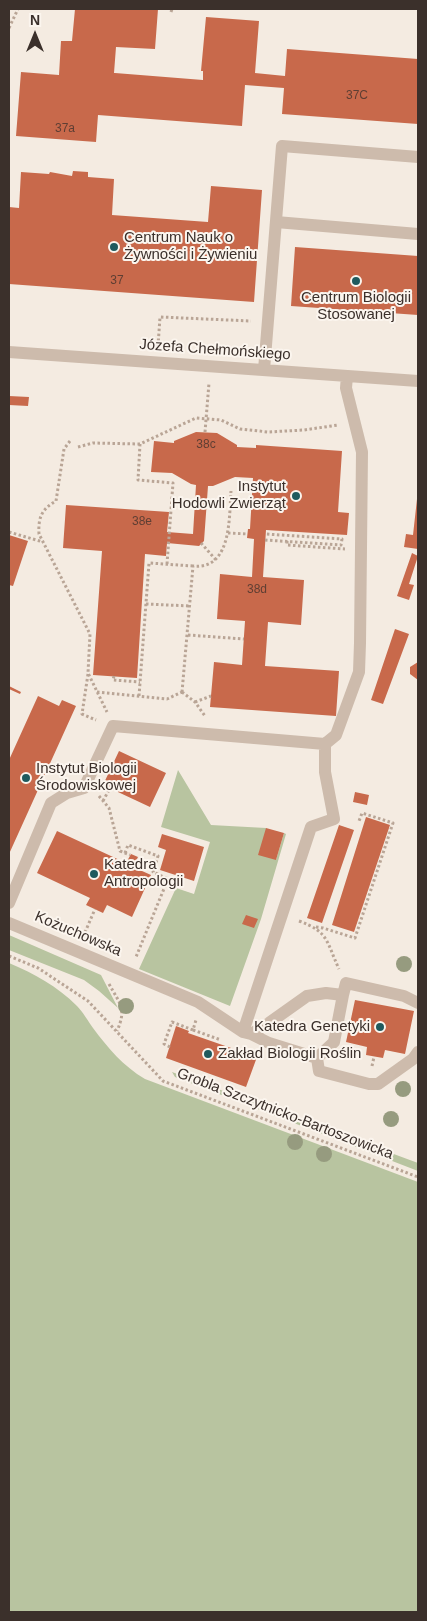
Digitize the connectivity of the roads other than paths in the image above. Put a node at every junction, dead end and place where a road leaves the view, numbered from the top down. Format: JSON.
{"nodes":[{"id":1,"x":418,"y":157,"type":"edge"},
{"id":2,"x":276,"y":222,"type":"junction"},
{"id":3,"x":418,"y":234,"type":"edge"},
{"id":4,"x":9,"y":352,"type":"edge"},
{"id":5,"x":264,"y":370,"type":"junction"},
{"id":6,"x":347,"y":376,"type":"junction"},
{"id":7,"x":418,"y":381,"type":"edge"},
{"id":8,"x":325,"y":744,"type":"junction"},
{"id":9,"x":9,"y":903,"type":"edge"},
{"id":10,"x":9,"y":923,"type":"edge"},
{"id":11,"x":344,"y":989,"type":"junction"},
{"id":12,"x":418,"y":1003,"type":"edge"},
{"id":13,"x":247,"y":1033,"type":"junction"},
{"id":14,"x":418,"y":1052,"type":"edge"},
{"id":15,"x":318,"y":1058,"type":"junction"}],
"edges":[{"from":1,"to":2,"type":"street"},
{"from":2,"to":3,"type":"street"},
{"from":2,"to":5,"type":"street"},
{"from":4,"to":5,"type":"street","name":"Józefa Chełmońskiego"},
{"from":5,"to":6,"type":"street","name":"Józefa Chełmońskiego"},
{"from":6,"to":7,"type":"street","name":"Józefa Chełmońskiego"},
{"from":6,"to":8,"type":"street"},
{"from":8,"to":9,"type":"street"},
{"from":8,"to":13,"type":"street"},
{"from":10,"to":13,"type":"street","name":"Kożuchowska"},
{"from":11,"to":12,"type":"street"},
{"from":11,"to":13,"type":"street"},
{"from":11,"to":15,"type":"street"},
{"from":13,"to":15,"type":"street","name":"Kożuchowska"},
{"from":14,"to":15,"type":"street"}]}
